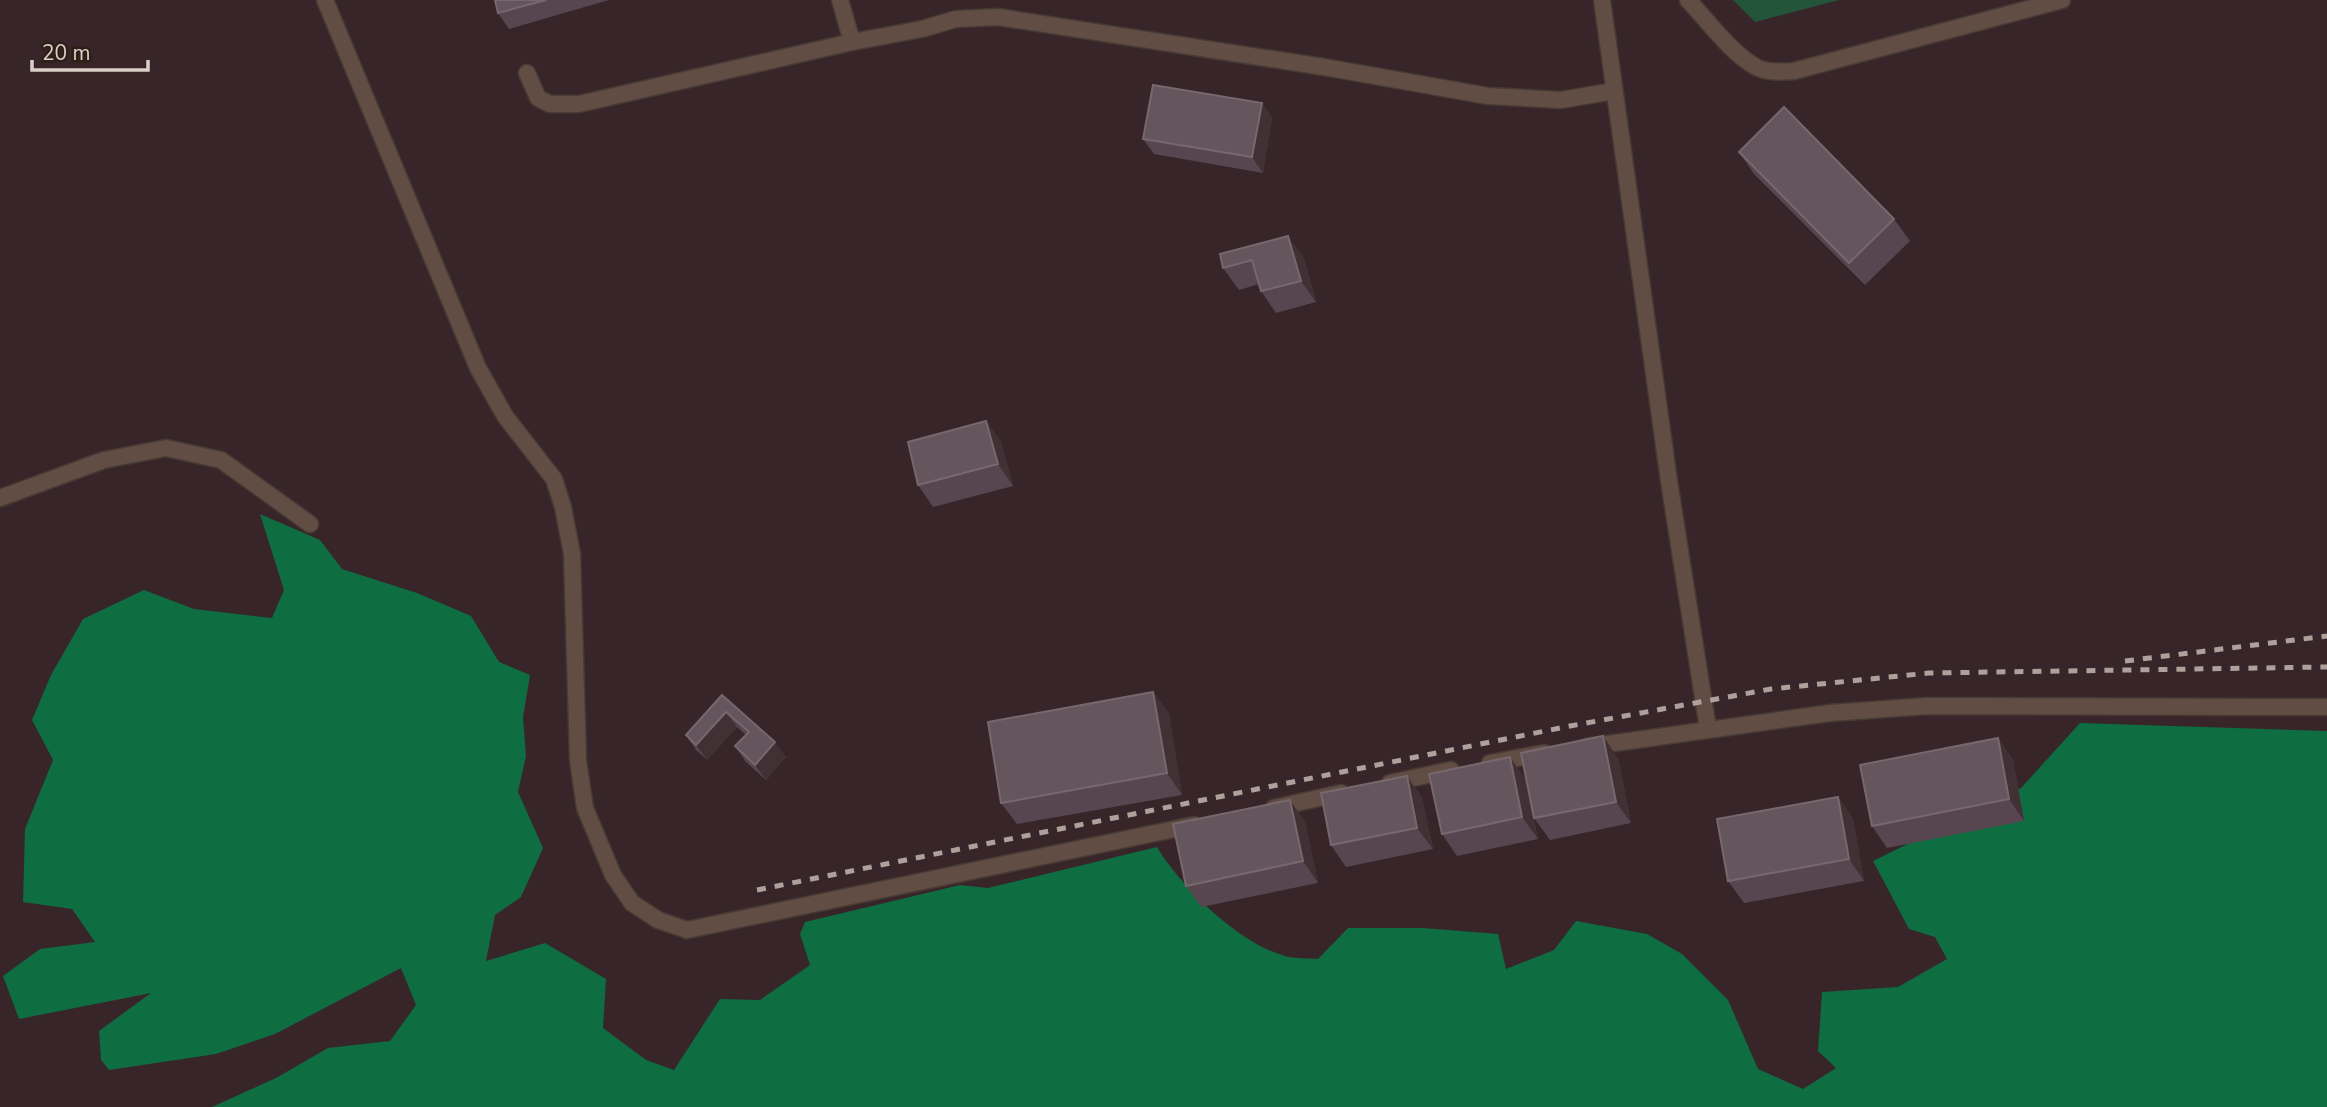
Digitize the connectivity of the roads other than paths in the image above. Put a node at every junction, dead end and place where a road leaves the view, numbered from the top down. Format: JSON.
{"nodes":[{"id":1,"x":325,"y":0,"type":"edge"},
{"id":2,"x":841,"y":0,"type":"edge"},
{"id":3,"x":1602,"y":0,"type":"edge"},
{"id":4,"x":1688,"y":0,"type":"edge"},
{"id":5,"x":2062,"y":0,"type":"edge"},
{"id":6,"x":852,"y":41,"type":"junction"},
{"id":7,"x":527,"y":73,"type":"dead end"},
{"id":8,"x":1614,"y":91,"type":"junction"},
{"id":9,"x":0,"y":498,"type":"edge"},
{"id":10,"x":310,"y":524,"type":"dead end"},
{"id":11,"x":2327,"y":707,"type":"edge"},
{"id":12,"x":1708,"y":729,"type":"junction"},
{"id":13,"x":1258,"y":811,"type":"edge"},
{"id":14,"x":1206,"y":823,"type":"edge"}],
"edges":[{"from":1,"to":14,"type":"lane"},
{"from":2,"to":6,"type":"lane"},
{"from":3,"to":8,"type":"lane"},
{"from":4,"to":5,"type":"lane"},
{"from":6,"to":7,"type":"lane"},
{"from":6,"to":8,"type":"lane"},
{"from":8,"to":12,"type":"lane"},
{"from":9,"to":10,"type":"lane"},
{"from":11,"to":12,"type":"lane"},
{"from":12,"to":13,"type":"lane"}]}
